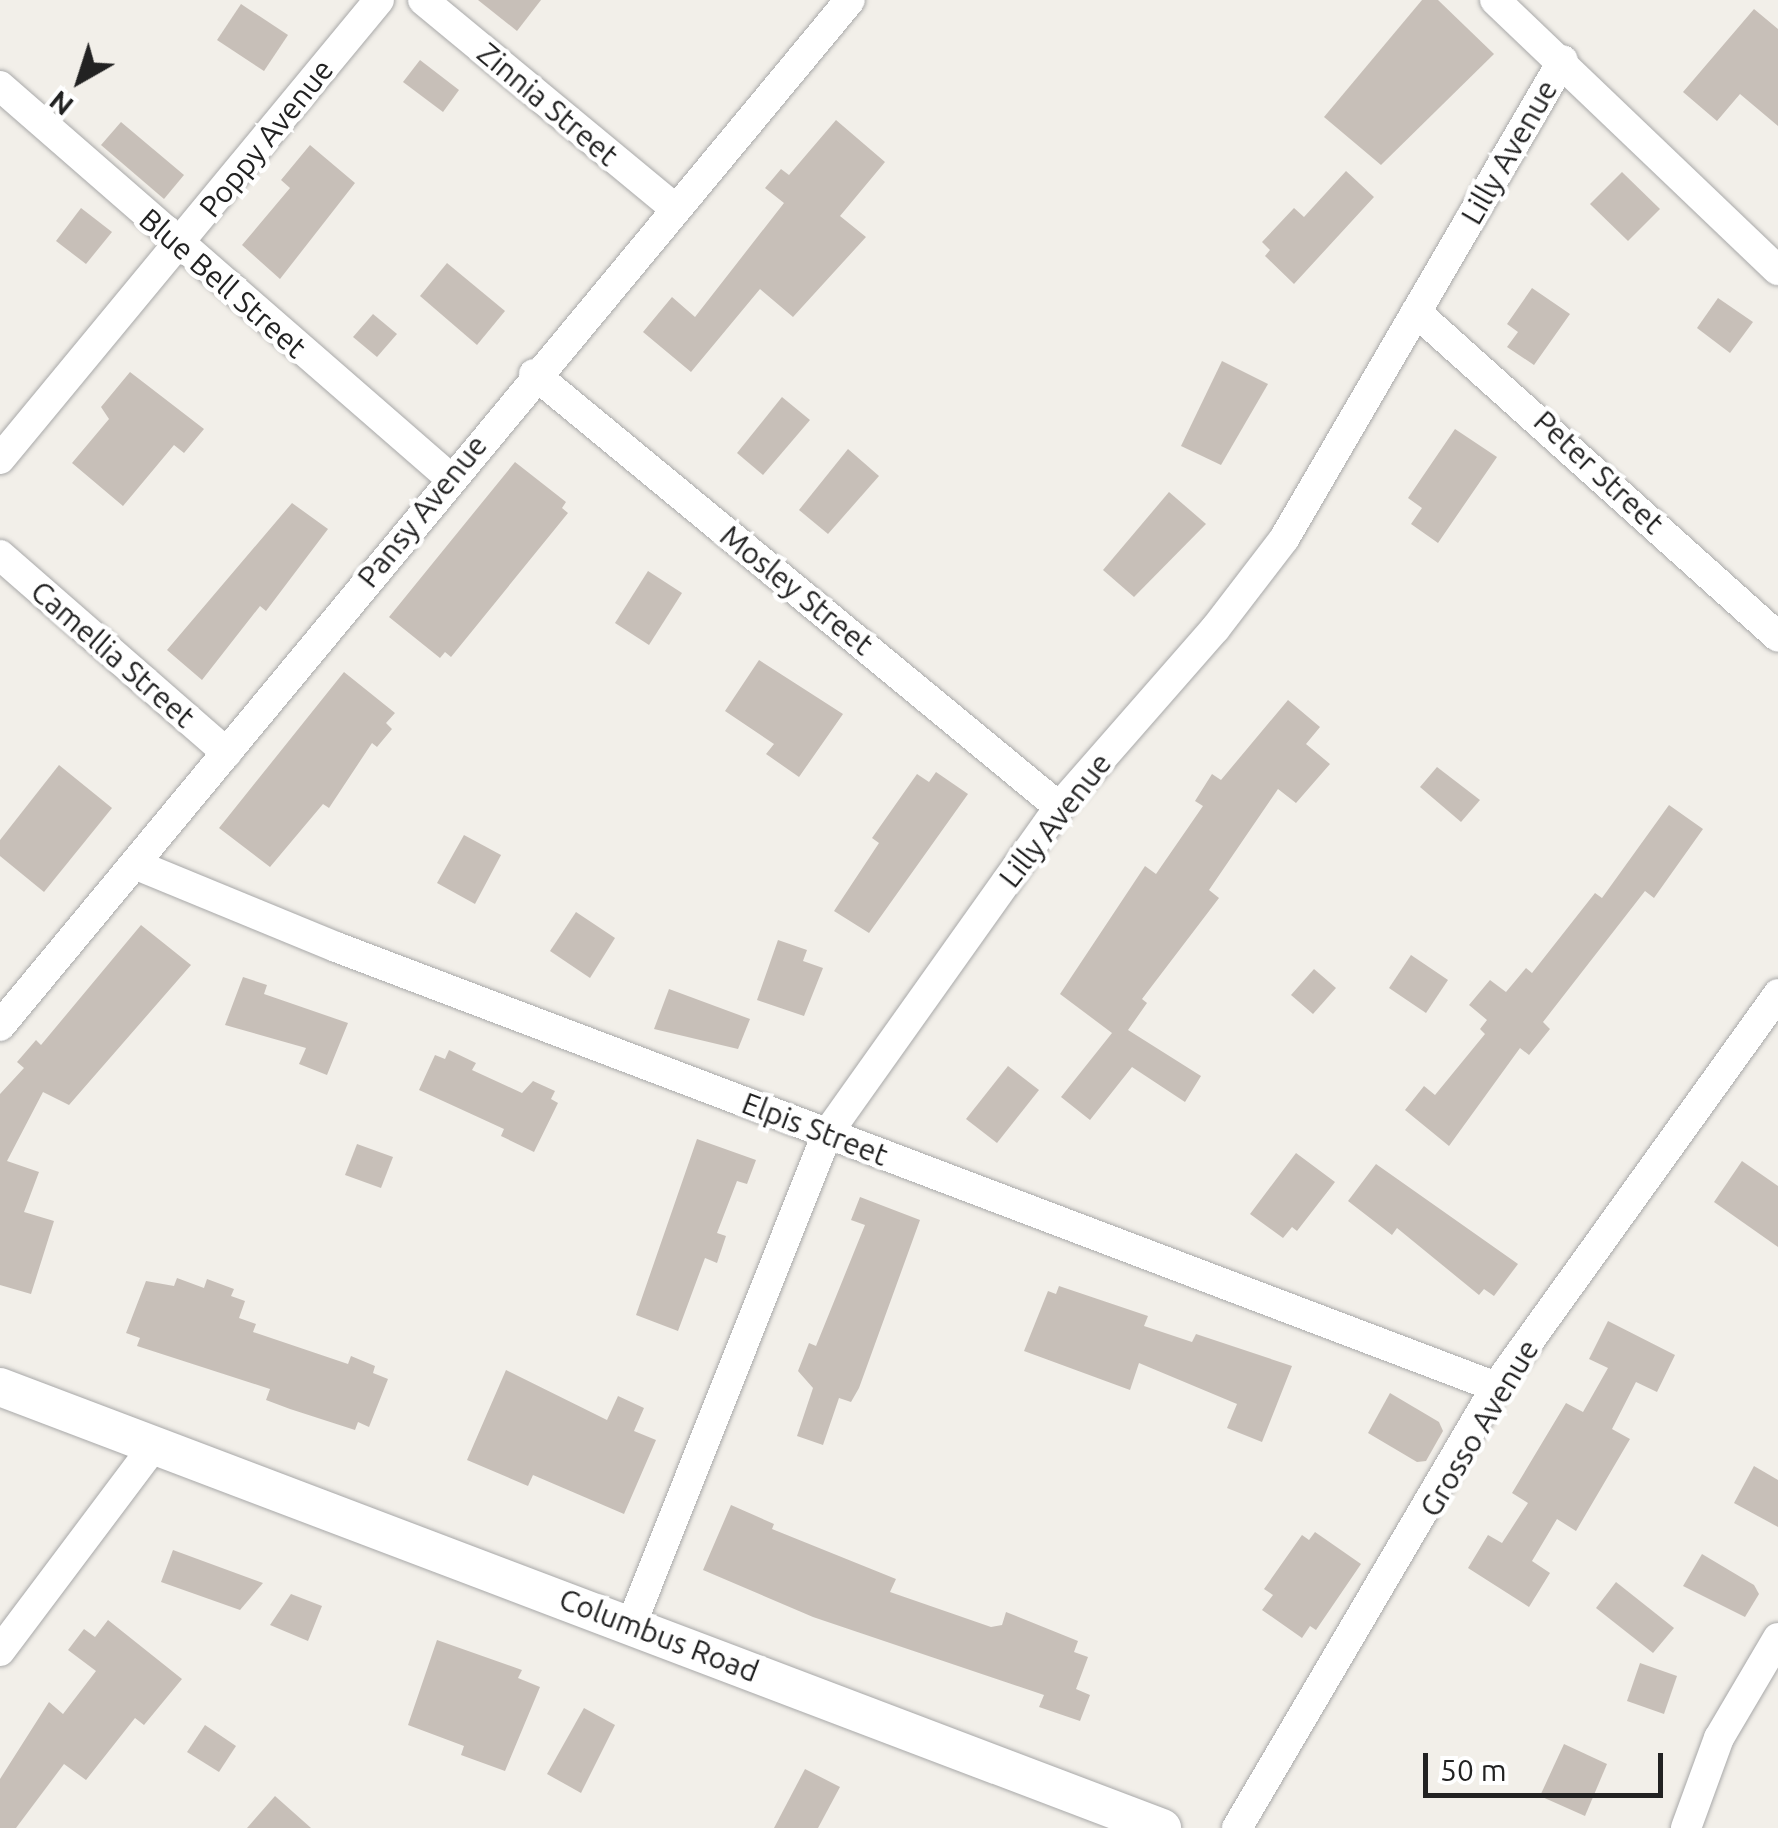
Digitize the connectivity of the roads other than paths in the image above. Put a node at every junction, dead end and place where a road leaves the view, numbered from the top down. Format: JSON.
{"nodes":[{"id":1,"x":379,"y":0,"type":"edge"},
{"id":2,"x":423,"y":0,"type":"edge"},
{"id":3,"x":850,"y":0,"type":"edge"},
{"id":4,"x":1494,"y":0,"type":"edge"},
{"id":5,"x":1563,"y":60,"type":"junction"},
{"id":6,"x":0,"y":86,"type":"edge"},
{"id":7,"x":673,"y":208,"type":"junction"},
{"id":8,"x":178,"y":247,"type":"junction"},
{"id":9,"x":1778,"y":270,"type":"edge"},
{"id":10,"x":1416,"y":312,"type":"junction"},
{"id":11,"x":534,"y":374,"type":"junction"},
{"id":12,"x":0,"y":460,"type":"edge"},
{"id":13,"x":449,"y":477,"type":"junction"},
{"id":14,"x":0,"y":555,"type":"edge"},
{"id":15,"x":1778,"y":637,"type":"edge"},
{"id":16,"x":227,"y":753,"type":"junction"},
{"id":17,"x":1060,"y":806,"type":"junction"},
{"id":18,"x":137,"y":865,"type":"junction"},
{"id":19,"x":1778,"y":994,"type":"edge"},
{"id":20,"x":2,"y":1019,"type":"edge"},
{"id":21,"x":827,"y":1134,"type":"junction"},
{"id":22,"x":0,"y":1387,"type":"edge"},
{"id":23,"x":1496,"y":1387,"type":"junction"},
{"id":24,"x":156,"y":1443,"type":"junction"},
{"id":25,"x":631,"y":1625,"type":"junction"},
{"id":26,"x":1778,"y":1638,"type":"edge"},
{"id":27,"x":0,"y":1651,"type":"edge"},
{"id":28,"x":1162,"y":1828,"type":"edge"},
{"id":29,"x":1238,"y":1828,"type":"edge"},
{"id":30,"x":1686,"y":1828,"type":"edge"}],
"edges":[{"from":1,"to":8,"type":"street","name":"Poppy Avenue"},
{"from":2,"to":7,"type":"street","name":"Zinnia Street"},
{"from":3,"to":7,"type":"street","name":"Pansy Avenue"},
{"from":4,"to":5,"type":"street"},
{"from":5,"to":9,"type":"street"},
{"from":5,"to":10,"type":"street","name":"Lilly Avenue"},
{"from":6,"to":8,"type":"street","name":"Blue Bell Street"},
{"from":7,"to":11,"type":"street","name":"Pansy Avenue"},
{"from":8,"to":12,"type":"street","name":"Poppy Avenue"},
{"from":8,"to":13,"type":"street","name":"Blue Bell Street"},
{"from":10,"to":15,"type":"street","name":"Peter Street"},
{"from":10,"to":17,"type":"street","name":"Lilly Avenue"},
{"from":11,"to":13,"type":"street","name":"Pansy Avenue"},
{"from":11,"to":17,"type":"street","name":"Mosley Street"},
{"from":13,"to":16,"type":"street","name":"Pansy Avenue"},
{"from":14,"to":16,"type":"street","name":"Camellia Street"},
{"from":16,"to":18,"type":"street","name":"Pansy Avenue"},
{"from":17,"to":21,"type":"street","name":"Lilly Avenue"},
{"from":18,"to":20,"type":"street","name":"Pansy Avenue"},
{"from":18,"to":21,"type":"street","name":"Elpis Street"},
{"from":19,"to":23,"type":"street","name":"Grosso Avenue"},
{"from":21,"to":23,"type":"street","name":"Elpis Street"},
{"from":21,"to":25,"type":"street","name":"Lilly Avenue"},
{"from":22,"to":24,"type":"street","name":"Columbus Road"},
{"from":23,"to":29,"type":"street","name":"Grosso Avenue"},
{"from":24,"to":25,"type":"street","name":"Columbus Road"},
{"from":24,"to":27,"type":"street"},
{"from":25,"to":28,"type":"street","name":"Columbus Road"},
{"from":26,"to":30,"type":"street"}]}
